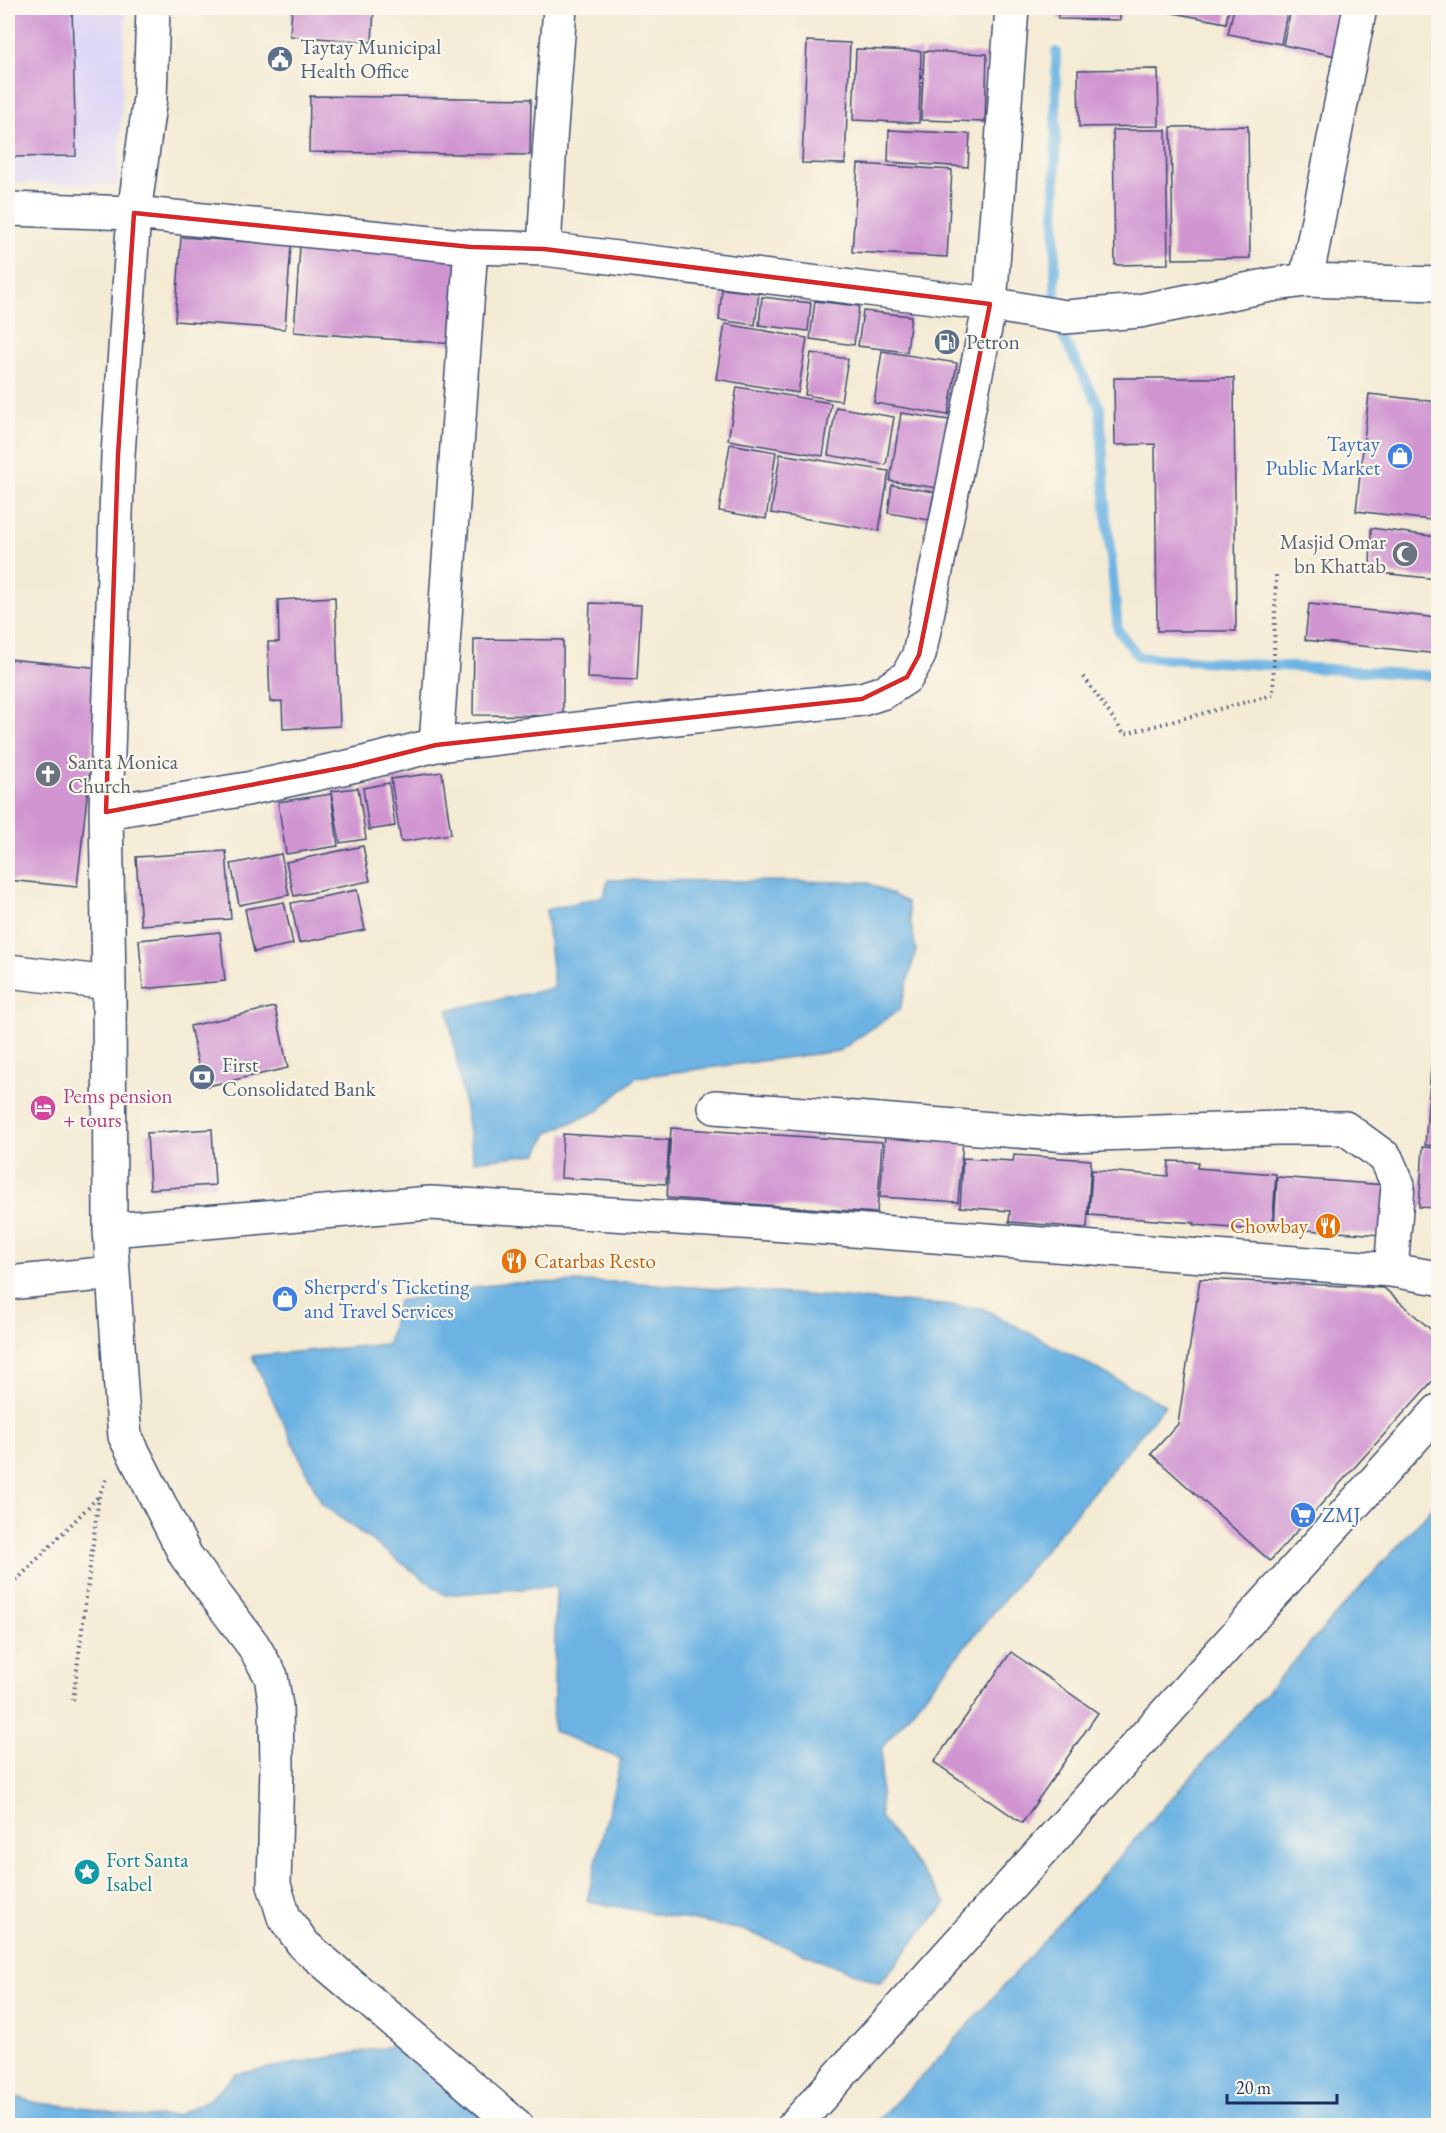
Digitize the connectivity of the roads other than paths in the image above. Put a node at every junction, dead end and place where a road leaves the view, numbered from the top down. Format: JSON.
{"nodes":[{"id":1,"x":153,"y":8,"type":"edge"},
{"id":2,"x":560,"y":8,"type":"edge"},
{"id":3,"x":1012,"y":8,"type":"edge"},
{"id":4,"x":1360,"y":8,"type":"edge"},
{"id":5,"x":8,"y":209,"type":"edge"},
{"id":6,"x":134,"y":213,"type":"junction"},
{"id":7,"x":471,"y":247,"type":"junction"},
{"id":8,"x":544,"y":249,"type":"junction"},
{"id":9,"x":1306,"y":280,"type":"junction"},
{"id":10,"x":1438,"y":284,"type":"edge"},
{"id":11,"x":990,"y":304,"type":"junction"},
{"id":12,"x":436,"y":745,"type":"junction"},
{"id":13,"x":106,"y":812,"type":"junction"},
{"id":14,"x":8,"y":971,"type":"edge"},
{"id":15,"x":109,"y":983,"type":"junction"},
{"id":16,"x":715,"y":1107,"type":"dead end"},
{"id":17,"x":110,"y":1230,"type":"junction"},
{"id":18,"x":1391,"y":1270,"type":"junction"},
{"id":19,"x":112,"y":1273,"type":"junction"},
{"id":20,"x":1438,"y":1278,"type":"edge"},
{"id":21,"x":8,"y":1283,"type":"edge"},
{"id":22,"x":1438,"y":1411,"type":"edge"},
{"id":23,"x":517,"y":2126,"type":"edge"},
{"id":24,"x":794,"y":2126,"type":"edge"}],
"edges":[{"from":1,"to":6,"type":"street"},
{"from":2,"to":8,"type":"street"},
{"from":3,"to":11,"type":"street"},
{"from":4,"to":9,"type":"street"},
{"from":5,"to":6,"type":"street"},
{"from":6,"to":7,"type":"street"},
{"from":6,"to":13,"type":"street"},
{"from":7,"to":8,"type":"street"},
{"from":7,"to":12,"type":"street"},
{"from":8,"to":11,"type":"street"},
{"from":9,"to":10,"type":"street"},
{"from":9,"to":11,"type":"street"},
{"from":11,"to":12,"type":"street"},
{"from":12,"to":13,"type":"street"},
{"from":13,"to":15,"type":"street"},
{"from":14,"to":15,"type":"street"},
{"from":15,"to":17,"type":"street"},
{"from":16,"to":18,"type":"street"},
{"from":17,"to":18,"type":"street"},
{"from":17,"to":19,"type":"street"},
{"from":18,"to":20,"type":"street"},
{"from":19,"to":21,"type":"street"},
{"from":19,"to":23,"type":"street"},
{"from":22,"to":24,"type":"street"}]}
